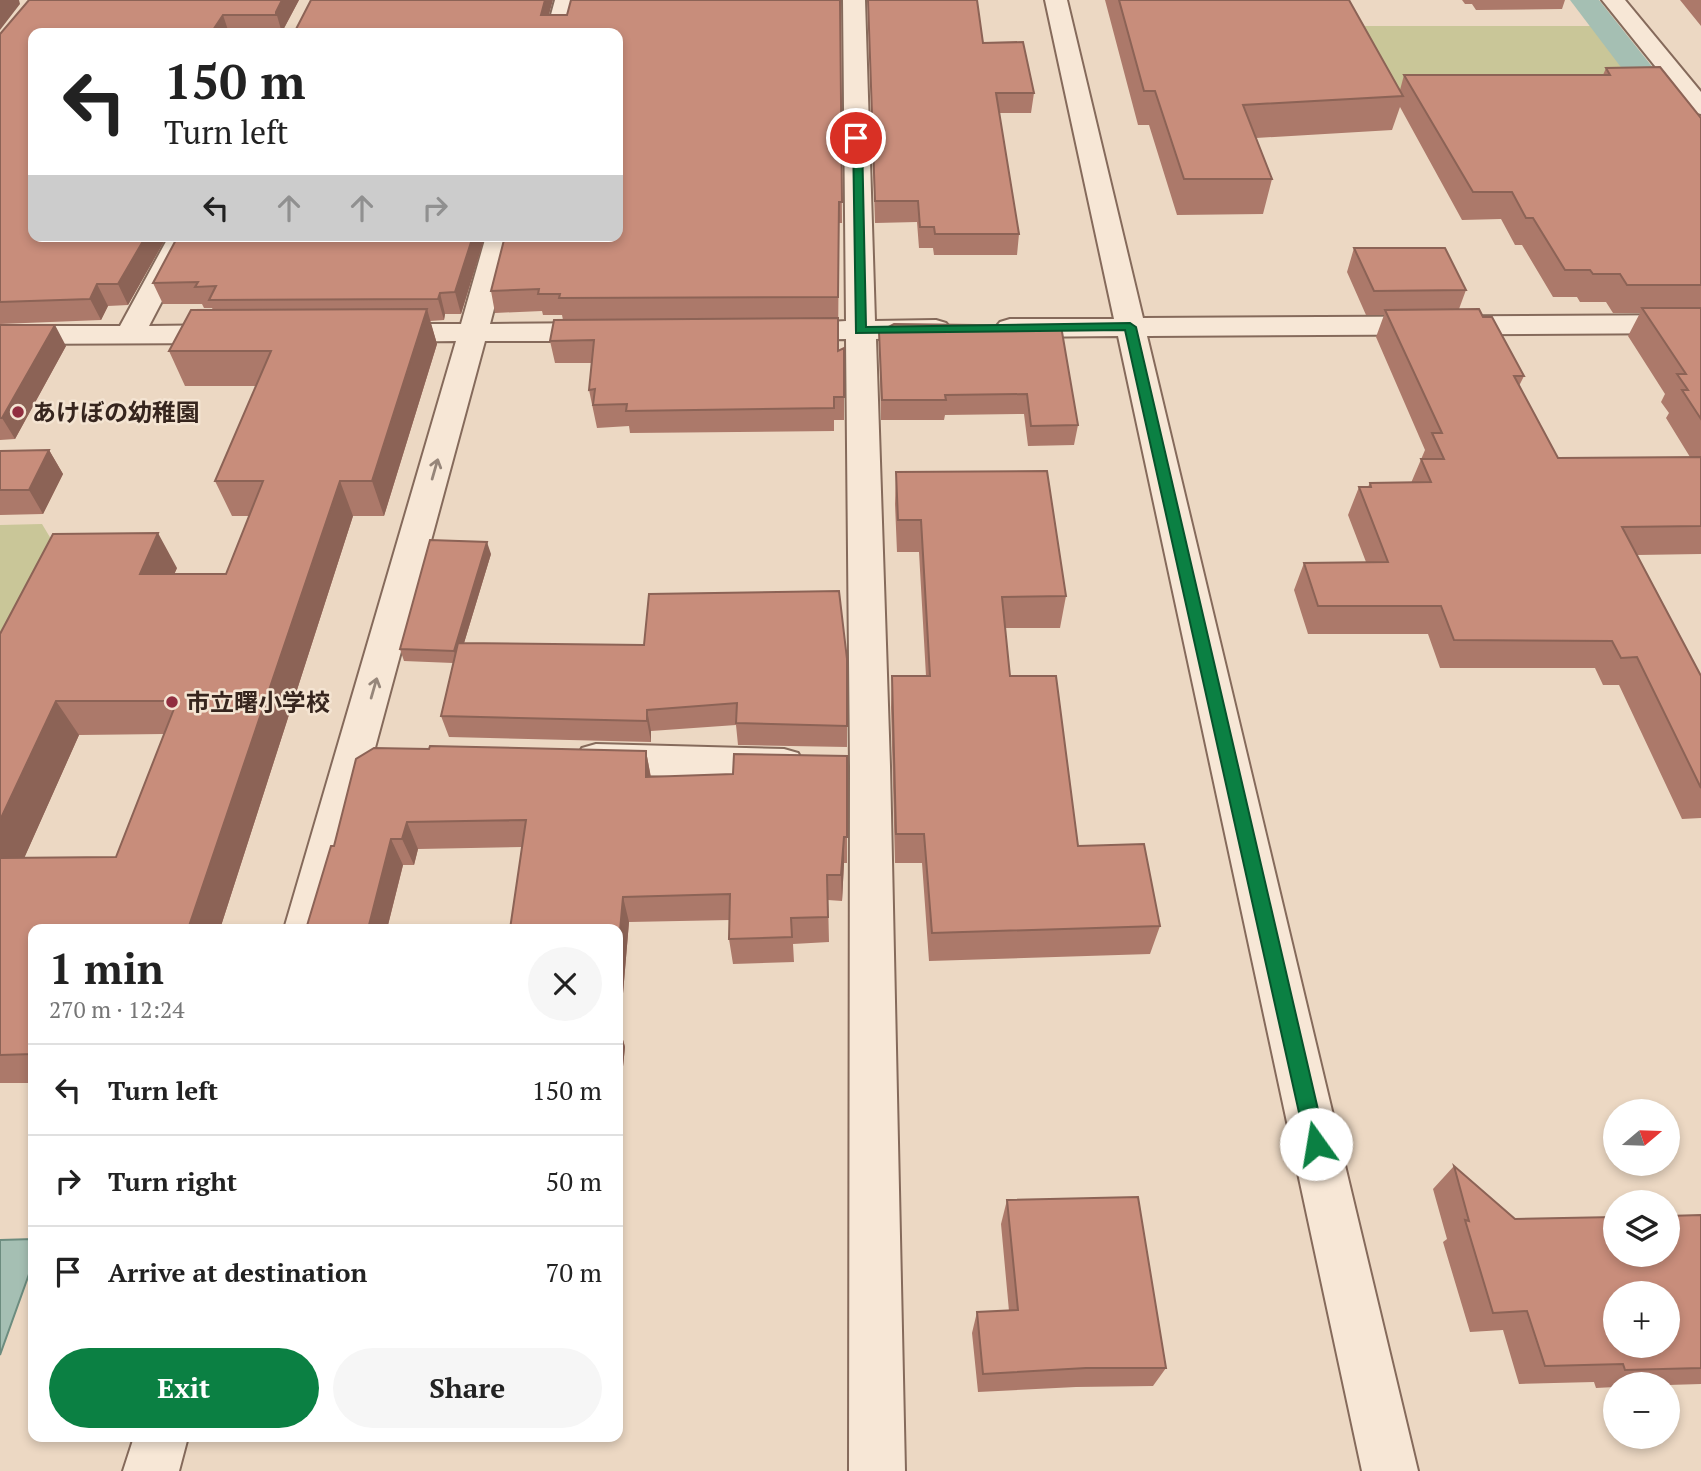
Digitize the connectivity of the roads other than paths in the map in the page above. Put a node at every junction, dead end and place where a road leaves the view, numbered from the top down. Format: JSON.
{"nodes":[{"id":1,"x":566,"y":0,"type":"edge"},
{"id":2,"x":854,"y":0,"type":"edge"},
{"id":3,"x":1056,"y":0,"type":"edge"},
{"id":4,"x":1613,"y":0,"type":"edge"},
{"id":5,"x":558,"y":28,"type":"edge"},
{"id":6,"x":1665,"y":64,"type":"junction"},
{"id":7,"x":1689,"y":64,"type":"dead end"},
{"id":8,"x":1701,"y":107,"type":"edge"},
{"id":9,"x":180,"y":242,"type":"edge"},
{"id":10,"x":498,"y":242,"type":"edge"},
{"id":11,"x":1701,"y":324,"type":"edge"},
{"id":12,"x":1130,"y":327,"type":"junction"},
{"id":13,"x":860,"y":330,"type":"junction"},
{"id":14,"x":763,"y":331,"type":"edge"},
{"id":15,"x":473,"y":332,"type":"junction"},
{"id":16,"x":625,"y":332,"type":"edge"},
{"id":17,"x":349,"y":333,"type":"edge"},
{"id":18,"x":253,"y":334,"type":"edge"},
{"id":19,"x":0,"y":335,"type":"edge"},
{"id":20,"x":129,"y":335,"type":"junction"},
{"id":21,"x":356,"y":753,"type":"junction"},
{"id":22,"x":397,"y":754,"type":"edge"},
{"id":23,"x":564,"y":758,"type":"edge"},
{"id":24,"x":870,"y":766,"type":"junction"},
{"id":25,"x":306,"y":924,"type":"edge"},
{"id":26,"x":160,"y":1442,"type":"edge"},
{"id":27,"x":151,"y":1471,"type":"edge"},
{"id":28,"x":877,"y":1471,"type":"edge"},
{"id":29,"x":1390,"y":1471,"type":"edge"}],
"edges":[{"from":1,"to":5,"type":"street"},
{"from":2,"to":13,"type":"street"},
{"from":3,"to":12,"type":"street"},
{"from":4,"to":6,"type":"street"},
{"from":6,"to":7,"type":"street"},
{"from":6,"to":8,"type":"street"},
{"from":9,"to":20,"type":"street"},
{"from":10,"to":15,"type":"street"},
{"from":11,"to":12,"type":"street"},
{"from":12,"to":13,"type":"street"},
{"from":12,"to":29,"type":"street"},
{"from":13,"to":14,"type":"street"},
{"from":13,"to":24,"type":"street"},
{"from":15,"to":16,"type":"street"},
{"from":15,"to":17,"type":"street"},
{"from":21,"to":15,"type":"street","one_way":true},
{"from":18,"to":20,"type":"street"},
{"from":19,"to":20,"type":"street"},
{"from":21,"to":22,"type":"street"},
{"from":21,"to":25,"type":"street"},
{"from":23,"to":24,"type":"street"},
{"from":24,"to":28,"type":"street"},
{"from":26,"to":27,"type":"street"}]}
